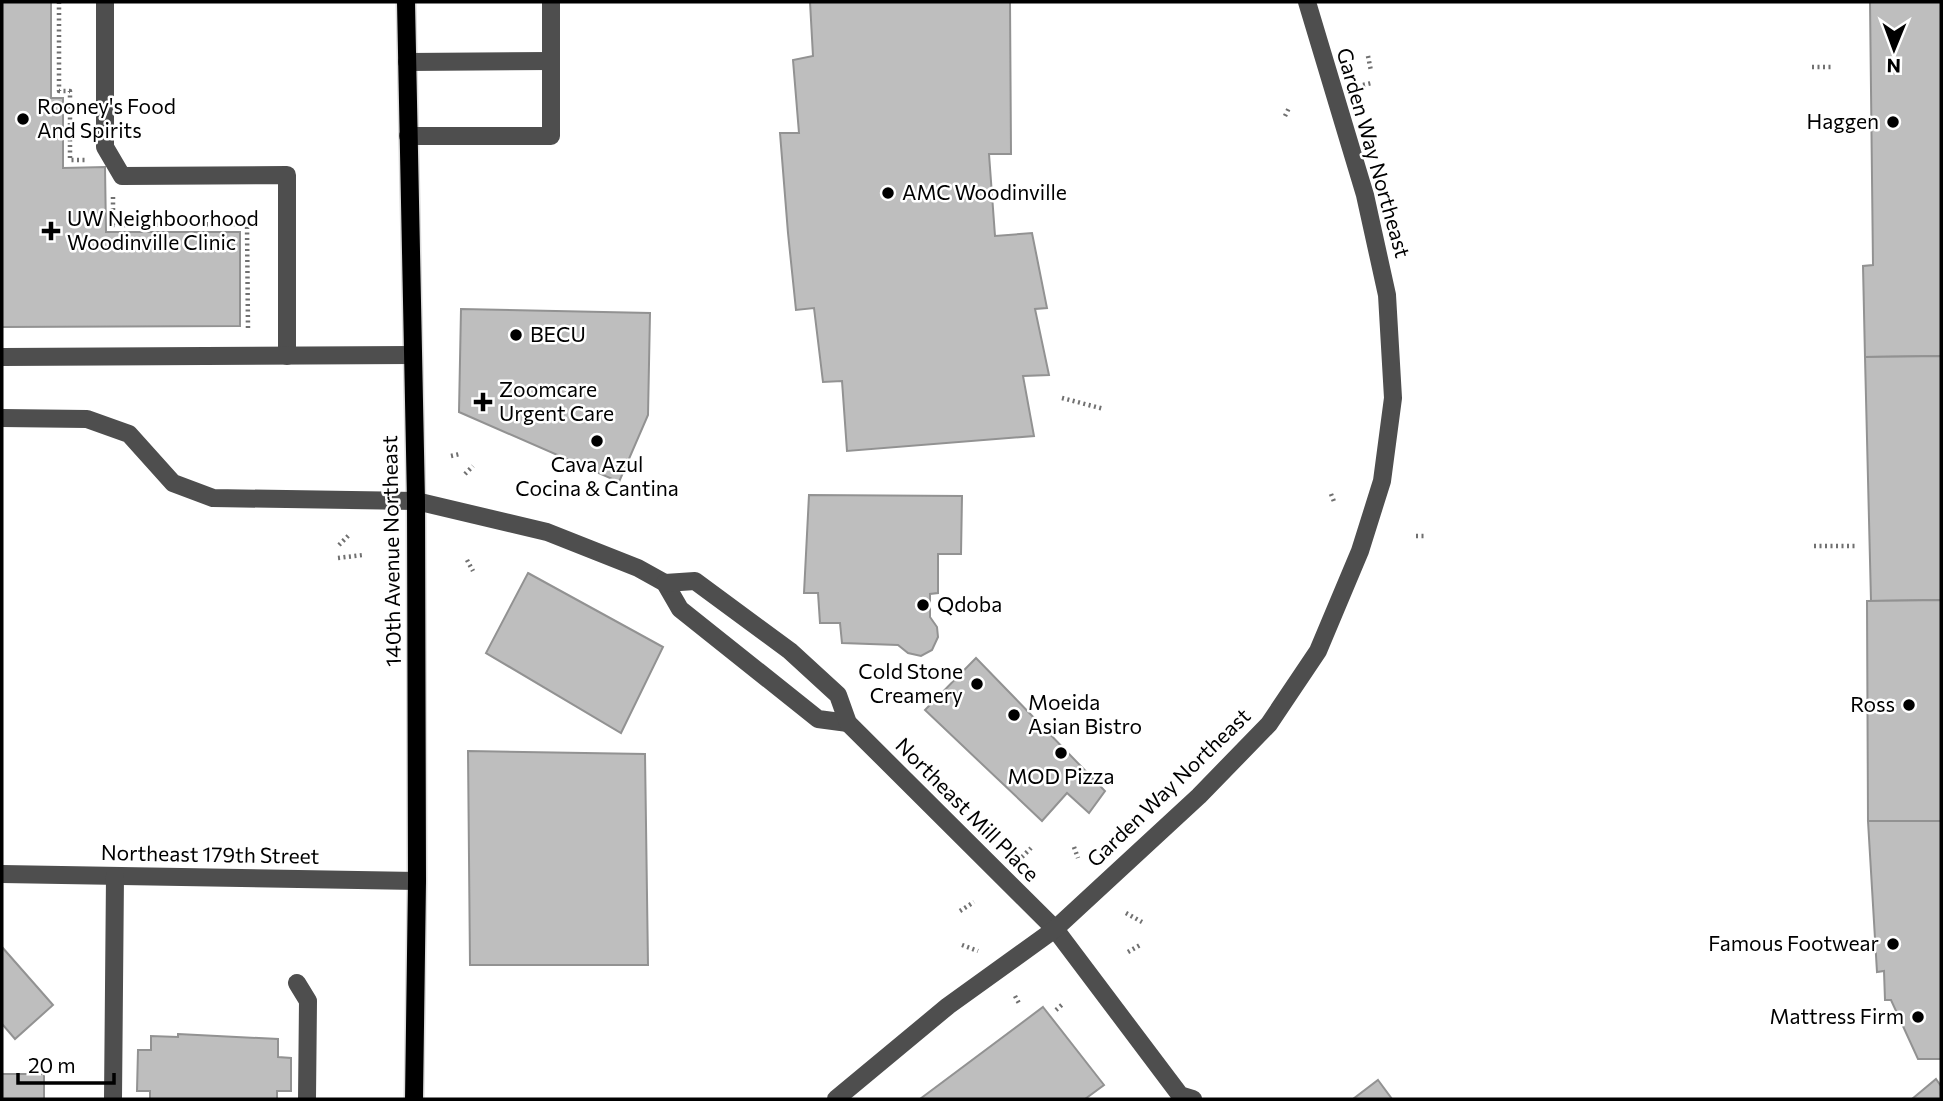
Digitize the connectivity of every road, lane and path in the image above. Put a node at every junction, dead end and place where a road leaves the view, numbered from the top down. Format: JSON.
{"nodes":[{"id":1,"x":105,"y":2,"type":"edge"},
{"id":2,"x":406,"y":2,"type":"edge"},
{"id":3,"x":551,"y":2,"type":"edge"},
{"id":4,"x":1307,"y":2,"type":"edge"},
{"id":5,"x":1368,"y":56,"type":"dead end"},
{"id":6,"x":551,"y":61,"type":"junction"},
{"id":7,"x":407,"y":62,"type":"junction"},
{"id":8,"x":1812,"y":67,"type":"dead end"},
{"id":9,"x":1831,"y":67,"type":"dead end"},
{"id":10,"x":1371,"y":71,"type":"dead end"},
{"id":11,"x":1372,"y":83,"type":"dead end"},
{"id":12,"x":1363,"y":85,"type":"dead end"},
{"id":13,"x":1289,"y":108,"type":"dead end"},
{"id":14,"x":1285,"y":116,"type":"dead end"},
{"id":15,"x":408,"y":135,"type":"junction"},
{"id":16,"x":412,"y":355,"type":"junction"},
{"id":17,"x":287,"y":356,"type":"junction"},
{"id":18,"x":2,"y":357,"type":"edge"},
{"id":19,"x":1062,"y":398,"type":"dead end"},
{"id":20,"x":1104,"y":409,"type":"dead end"},
{"id":21,"x":2,"y":418,"type":"edge"},
{"id":22,"x":460,"y":454,"type":"dead end"},
{"id":23,"x":450,"y":456,"type":"dead end"},
{"id":24,"x":473,"y":466,"type":"dead end"},
{"id":25,"x":465,"y":474,"type":"dead end"},
{"id":26,"x":1331,"y":494,"type":"dead end"},
{"id":27,"x":416,"y":501,"type":"junction"},
{"id":28,"x":1335,"y":505,"type":"dead end"},
{"id":29,"x":349,"y":535,"type":"dead end"},
{"id":30,"x":1416,"y":536,"type":"dead end"},
{"id":31,"x":1425,"y":536,"type":"dead end"},
{"id":32,"x":339,"y":545,"type":"dead end"},
{"id":33,"x":1814,"y":546,"type":"dead end"},
{"id":34,"x":1856,"y":546,"type":"dead end"},
{"id":35,"x":363,"y":555,"type":"dead end"},
{"id":36,"x":338,"y":558,"type":"dead end"},
{"id":37,"x":467,"y":560,"type":"dead end"},
{"id":38,"x":473,"y":571,"type":"dead end"},
{"id":39,"x":665,"y":583,"type":"junction"},
{"id":40,"x":848,"y":723,"type":"junction"},
{"id":41,"x":1074,"y":847,"type":"dead end"},
{"id":42,"x":1031,"y":848,"type":"dead end"},
{"id":43,"x":1022,"y":857,"type":"dead end"},
{"id":44,"x":1078,"y":858,"type":"dead end"},
{"id":45,"x":2,"y":874,"type":"edge"},
{"id":46,"x":114,"y":876,"type":"junction"},
{"id":47,"x":417,"y":881,"type":"junction"},
{"id":48,"x":974,"y":902,"type":"dead end"},
{"id":49,"x":960,"y":911,"type":"dead end"},
{"id":50,"x":1126,"y":913,"type":"dead end"},
{"id":51,"x":1142,"y":922,"type":"dead end"},
{"id":52,"x":1055,"y":929,"type":"junction"},
{"id":53,"x":962,"y":945,"type":"dead end"},
{"id":54,"x":1140,"y":945,"type":"dead end"},
{"id":55,"x":978,"y":951,"type":"dead end"},
{"id":56,"x":1128,"y":952,"type":"dead end"},
{"id":57,"x":298,"y":983,"type":"dead end"},
{"id":58,"x":1015,"y":996,"type":"dead end"},
{"id":59,"x":1064,"y":1003,"type":"dead end"},
{"id":60,"x":1020,"y":1005,"type":"dead end"},
{"id":61,"x":1056,"y":1010,"type":"dead end"},
{"id":62,"x":1184,"y":1098,"type":"edge"},
{"id":63,"x":113,"y":1099,"type":"edge"},
{"id":64,"x":307,"y":1099,"type":"edge"},
{"id":65,"x":414,"y":1099,"type":"edge"},
{"id":66,"x":836,"y":1099,"type":"edge"}],
"edges":[{"from":1,"to":17,"type":"street"},
{"from":2,"to":7,"type":"main road","name":"140th Avenue Northeast"},
{"from":3,"to":6,"type":"street"},
{"from":4,"to":52,"type":"street","name":"Garden Way Northeast"},
{"from":5,"to":10,"type":"path"},
{"from":6,"to":7,"type":"street"},
{"from":6,"to":15,"type":"street"},
{"from":7,"to":15,"type":"main road","name":"140th Avenue Northeast"},
{"from":8,"to":9,"type":"path"},
{"from":11,"to":12,"type":"path"},
{"from":13,"to":14,"type":"path"},
{"from":15,"to":16,"type":"main road","name":"140th Avenue Northeast"},
{"from":16,"to":17,"type":"street"},
{"from":16,"to":27,"type":"main road","name":"140th Avenue Northeast"},
{"from":17,"to":18,"type":"street"},
{"from":19,"to":20,"type":"path"},
{"from":21,"to":27,"type":"street","name":"Northeast Mill Place"},
{"from":22,"to":23,"type":"path"},
{"from":24,"to":25,"type":"path"},
{"from":26,"to":28,"type":"path"},
{"from":27,"to":39,"type":"street","name":"Northeast Mill Place"},
{"from":27,"to":47,"type":"main road","name":"140th Avenue Northeast"},
{"from":29,"to":32,"type":"path"},
{"from":30,"to":31,"type":"path"},
{"from":33,"to":34,"type":"path"},
{"from":35,"to":36,"type":"path"},
{"from":37,"to":38,"type":"path"},
{"from":39,"to":40,"type":"street","name":"Northeast Mill Place"},
{"from":39,"to":40,"type":"street","name":"Northeast Mill Place"},
{"from":40,"to":52,"type":"street","name":"Northeast Mill Place"},
{"from":41,"to":44,"type":"path"},
{"from":42,"to":43,"type":"path"},
{"from":45,"to":46,"type":"street","name":"Northeast 179th Street"},
{"from":46,"to":47,"type":"street","name":"Northeast 179th Street"},
{"from":46,"to":63,"type":"street"},
{"from":47,"to":65,"type":"main road","name":"140th Avenue Northeast"},
{"from":48,"to":49,"type":"path"},
{"from":50,"to":51,"type":"path"},
{"from":52,"to":62,"type":"street","name":"Northeast Mill Place"},
{"from":52,"to":66,"type":"street","name":"Garden Way Northeast"},
{"from":53,"to":55,"type":"path"},
{"from":54,"to":56,"type":"path"},
{"from":57,"to":64,"type":"street"},
{"from":58,"to":60,"type":"path"},
{"from":59,"to":61,"type":"path"}]}
